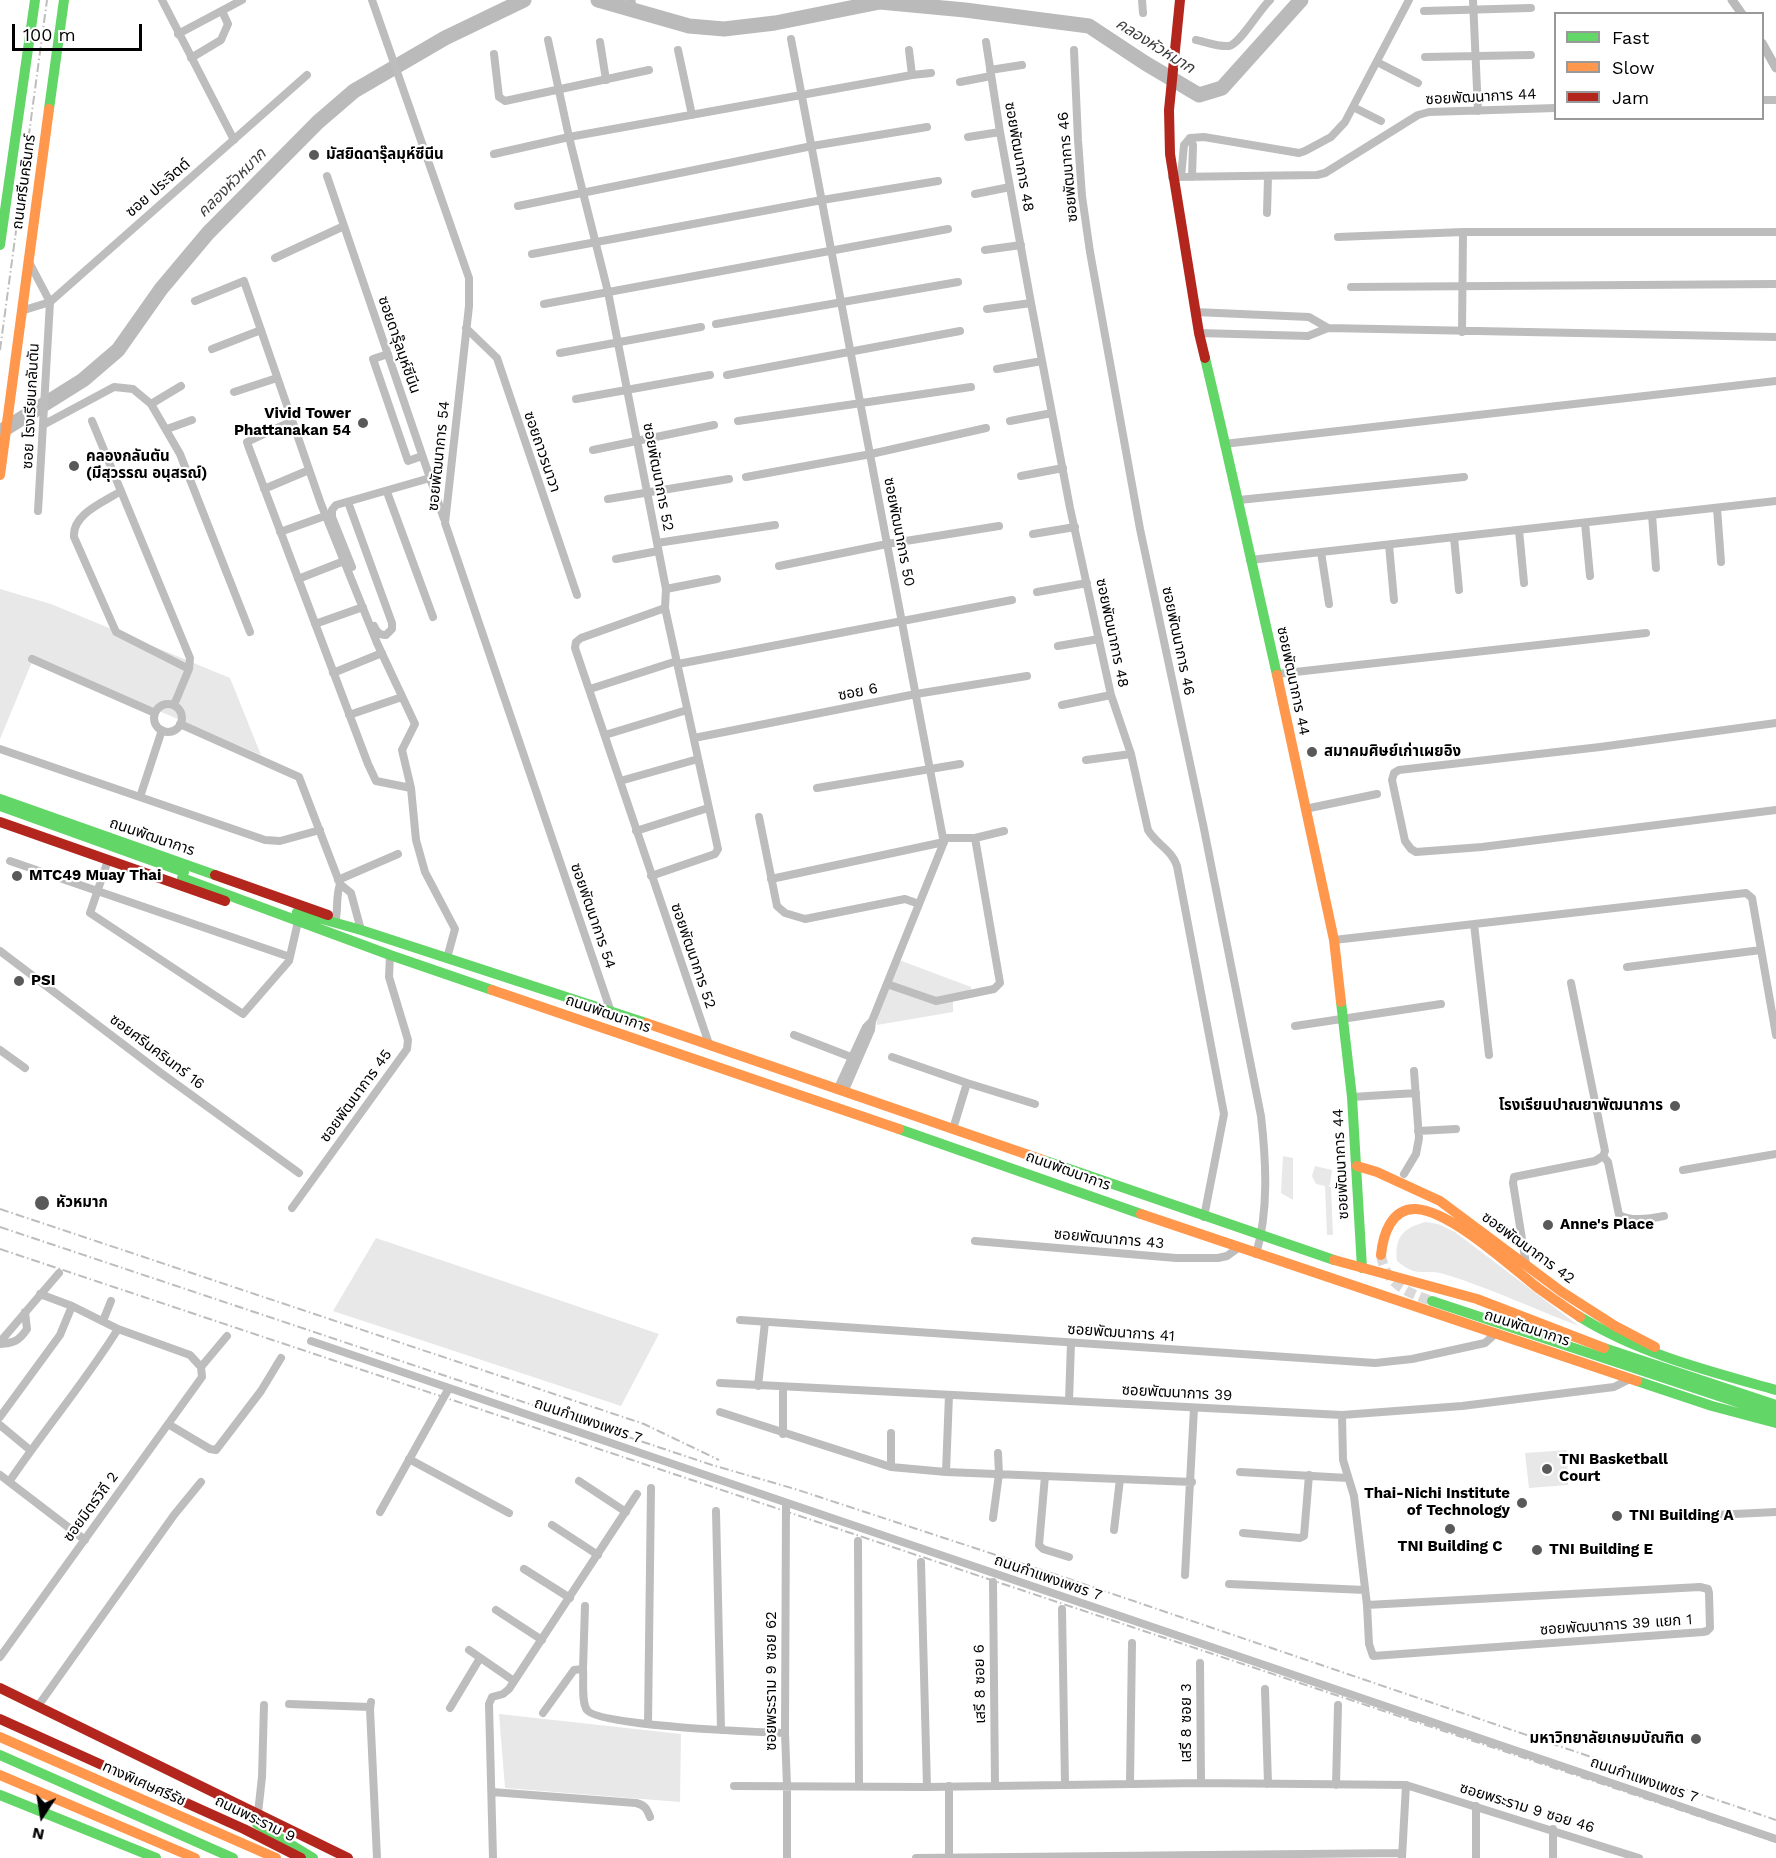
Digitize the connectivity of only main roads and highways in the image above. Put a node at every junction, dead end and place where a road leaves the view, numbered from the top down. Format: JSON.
{"nodes":[{"id":1,"x":35,"y":0,"type":"edge"},
{"id":2,"x":64,"y":0,"type":"edge"},
{"id":3,"x":1180,"y":0,"type":"edge"},
{"id":4,"x":0,"y":245,"type":"edge"},
{"id":5,"x":4,"y":413,"type":"edge"},
{"id":6,"x":0,"y":476,"type":"edge"},
{"id":7,"x":0,"y":799,"type":"edge"},
{"id":8,"x":0,"y":806,"type":"edge"},
{"id":9,"x":0,"y":812,"type":"edge"},
{"id":10,"x":56,"y":819,"type":"junction"},
{"id":11,"x":0,"y":822,"type":"edge"},
{"id":12,"x":51,"y":840,"type":"junction"},
{"id":13,"x":183,"y":875,"type":"junction"},
{"id":14,"x":361,"y":930,"type":"junction"},
{"id":15,"x":351,"y":941,"type":"junction"},
{"id":16,"x":1357,"y":1166,"type":"junction"},
{"id":17,"x":1381,"y":1255,"type":"tunnel mouth"},
{"id":18,"x":1362,"y":1268,"type":"junction"},
{"id":19,"x":1432,"y":1301,"type":"tunnel mouth"},
{"id":20,"x":1679,"y":1361,"type":"junction"},
{"id":21,"x":1776,"y":1390,"type":"edge"},
{"id":22,"x":1776,"y":1405,"type":"edge"},
{"id":23,"x":1776,"y":1415,"type":"edge"},
{"id":24,"x":1776,"y":1423,"type":"edge"},
{"id":25,"x":0,"y":1688,"type":"edge"},
{"id":26,"x":0,"y":1719,"type":"edge"},
{"id":27,"x":0,"y":1737,"type":"edge"},
{"id":28,"x":0,"y":1755,"type":"edge"},
{"id":29,"x":0,"y":1775,"type":"edge"},
{"id":30,"x":0,"y":1795,"type":"edge"},
{"id":31,"x":257,"y":1818,"type":"junction"},
{"id":32,"x":149,"y":1857,"type":"edge"},
{"id":33,"x":195,"y":1858,"type":"edge"},
{"id":34,"x":233,"y":1858,"type":"edge"},
{"id":35,"x":276,"y":1858,"type":"edge"},
{"id":36,"x":300,"y":1858,"type":"edge"},
{"id":37,"x":313,"y":1858,"type":"edge"},
{"id":38,"x":348,"y":1858,"type":"edge"}],
"edges":[{"from":1,"to":4,"type":"main road","name":"ถนนศรีนครินทร์"},
{"from":2,"to":5,"type":"main road","name":"ถนนศรีนครินทร์"},
{"from":3,"to":16,"type":"main road","name":"ซอยพัฒนาการ 44"},
{"from":5,"to":6,"type":"main road","name":"ถนนศรีนครินทร์"},
{"from":7,"to":10,"type":"main road","name":"ถนนพัฒนาการ"},
{"from":8,"to":13,"type":"main road","name":"ถนนพัฒนาการ","bridge":true},
{"from":9,"to":13,"type":"main road","name":"ถนนพัฒนาการ"},
{"from":10,"to":12,"type":"main road"},
{"from":10,"to":14,"type":"main road","name":"ถนนพัฒนาการ"},
{"from":11,"to":12,"type":"main road","name":"ถนนพัฒนาการ"},
{"from":12,"to":15,"type":"main road","name":"ถนนพัฒนาการ"},
{"from":13,"to":14,"type":"main road","name":"ถนนพัฒนาการ"},
{"from":13,"to":15,"type":"main road","name":"ถนนพัฒนาการ"},
{"from":14,"to":18,"type":"main road","name":"ถนนพัฒนาการ"},
{"from":15,"to":24,"type":"main road","name":"ถนนพัฒนาการ"},
{"from":16,"to":18,"type":"main road","name":"ซอยพัฒนาการ 44"},
{"from":16,"to":20,"type":"main road","name":"ซอยพัฒนาการ 42"},
{"from":17,"to":20,"type":"main road"},
{"from":18,"to":22,"type":"main road","name":"ถนนพัฒนาการ"},
{"from":19,"to":23,"type":"main road"},
{"from":20,"to":21,"type":"main road"},
{"from":25,"to":31,"type":"main road"},
{"from":26,"to":36,"type":"main road","name":"ถนนพระราม 9"},
{"from":27,"to":35,"type":"main road","name":"ทางพิเศษศรีรัช"},
{"from":28,"to":34,"type":"main road"},
{"from":29,"to":33,"type":"main road"},
{"from":30,"to":32,"type":"main road"},
{"from":31,"to":37,"type":"main road"},
{"from":31,"to":38,"type":"main road"}]}
